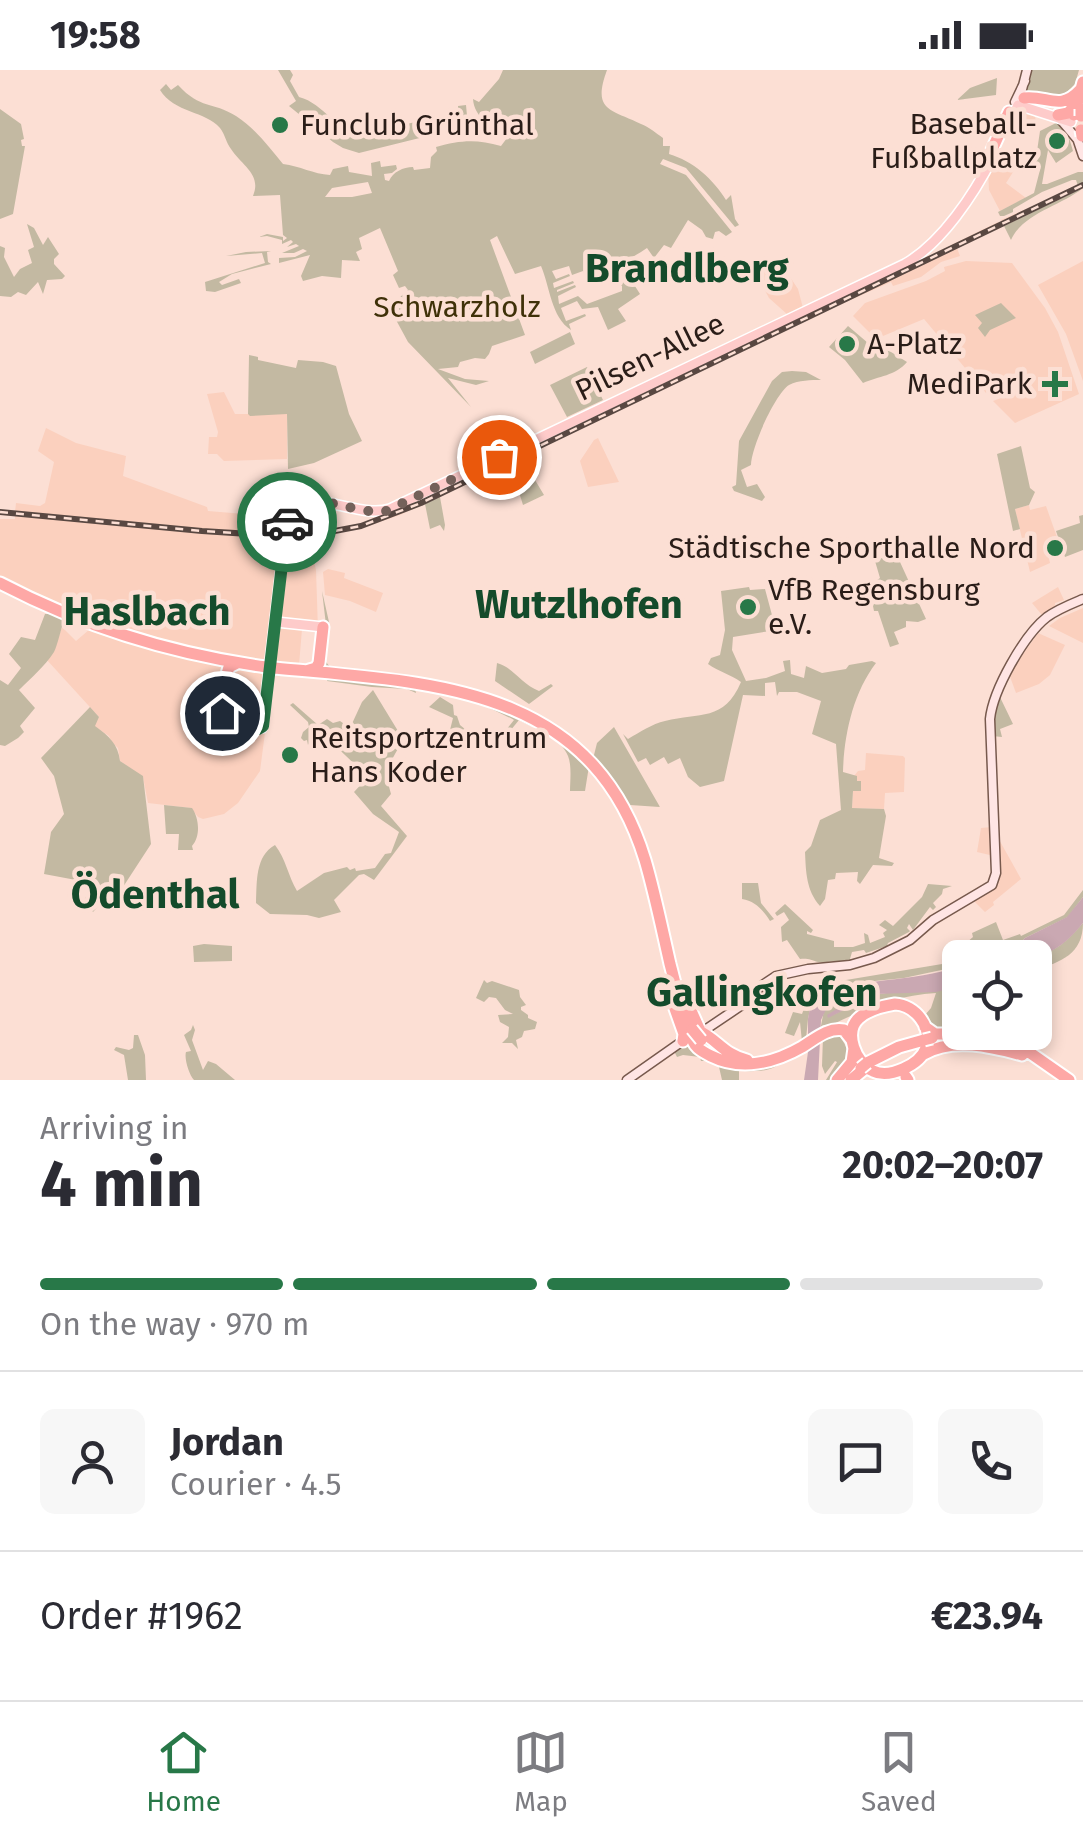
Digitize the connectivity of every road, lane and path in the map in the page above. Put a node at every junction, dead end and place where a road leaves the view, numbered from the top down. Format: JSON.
{"nodes":[{"id":1,"x":1027,"y":70,"type":"edge"},
{"id":2,"x":1017,"y":104,"type":"junction"},
{"id":3,"x":1057,"y":116,"type":"junction"},
{"id":4,"x":1079,"y":117,"type":"edge"},
{"id":5,"x":1083,"y":156,"type":"edge"},
{"id":6,"x":984,"y":169,"type":"joint"},
{"id":7,"x":0,"y":584,"type":"edge"},
{"id":8,"x":1083,"y":602,"type":"edge"},
{"id":9,"x":276,"y":622,"type":"junction"},
{"id":10,"x":324,"y":627,"type":"joint"},
{"id":11,"x":321,"y":653,"type":"junction"},
{"id":12,"x":208,"y":658,"type":"junction"},
{"id":13,"x":238,"y":663,"type":"junction"},
{"id":14,"x":305,"y":671,"type":"junction"},
{"id":15,"x":332,"y":673,"type":"junction"},
{"id":16,"x":226,"y":675,"type":"junction"},
{"id":17,"x":222,"y":694,"type":"joint"},
{"id":18,"x":888,"y":1005,"type":"junction"},
{"id":19,"x":825,"y":1032,"type":"junction"},
{"id":20,"x":695,"y":1035,"type":"junction"},
{"id":21,"x":942,"y":1039,"type":"edge"},
{"id":22,"x":926,"y":1042,"type":"junction"},
{"id":23,"x":854,"y":1044,"type":"junction"},
{"id":24,"x":1008,"y":1050,"type":"edge"},
{"id":25,"x":1025,"y":1050,"type":"edge"},
{"id":26,"x":766,"y":1061,"type":"junction"},
{"id":27,"x":867,"y":1069,"type":"edge"},
{"id":28,"x":909,"y":1077,"type":"edge"},
{"id":29,"x":626,"y":1080,"type":"edge"},
{"id":30,"x":837,"y":1080,"type":"edge"},
{"id":31,"x":848,"y":1080,"type":"edge"},
{"id":32,"x":1062,"y":1080,"type":"edge"},
{"id":33,"x":1069,"y":1080,"type":"edge"}],
"edges":[{"from":1,"to":2,"type":"main road"},
{"from":2,"to":3,"type":"main road"},
{"from":2,"to":4,"type":"highway"},
{"from":2,"to":6,"type":"highway"},
{"from":3,"to":4,"type":"highway"},
{"from":3,"to":4,"type":"main road"},
{"from":4,"to":5,"type":"main road"},
{"from":6,"to":9,"type":"main road","name":"Pilsen-Allee","bridge":true},
{"from":7,"to":12,"type":"highway"},
{"from":8,"to":20,"type":"main road"},
{"from":9,"to":10,"type":"main road"},
{"from":9,"to":17,"type":"main road","name":"Pilsen-Allee"},
{"from":10,"to":11,"type":"highway"},
{"from":11,"to":14,"type":"highway"},
{"from":11,"to":15,"type":"highway"},
{"from":12,"to":13,"type":"highway"},
{"from":12,"to":16,"type":"highway"},
{"from":13,"to":14,"type":"highway"},
{"from":13,"to":16,"type":"highway"},
{"from":14,"to":15,"type":"highway"},
{"from":15,"to":20,"type":"highway"},
{"from":16,"to":17,"type":"highway"},
{"from":18,"to":19,"type":"highway"},
{"from":18,"to":22,"type":"highway"},
{"from":18,"to":23,"type":"highway"},
{"from":19,"to":23,"type":"highway"},
{"from":19,"to":26,"type":"highway"},
{"from":19,"to":27,"type":"highway"},
{"from":20,"to":26,"type":"highway"},
{"from":20,"to":26,"type":"highway"},
{"from":20,"to":29,"type":"main road"},
{"from":21,"to":22,"type":"highway"},
{"from":22,"to":27,"type":"highway"},
{"from":22,"to":28,"type":"highway"},
{"from":23,"to":27,"type":"highway"},
{"from":23,"to":27,"type":"highway"},
{"from":24,"to":32,"type":"highway"},
{"from":25,"to":33,"type":"highway"},
{"from":27,"to":28,"type":"highway"},
{"from":27,"to":30,"type":"highway"},
{"from":27,"to":31,"type":"highway"}]}
